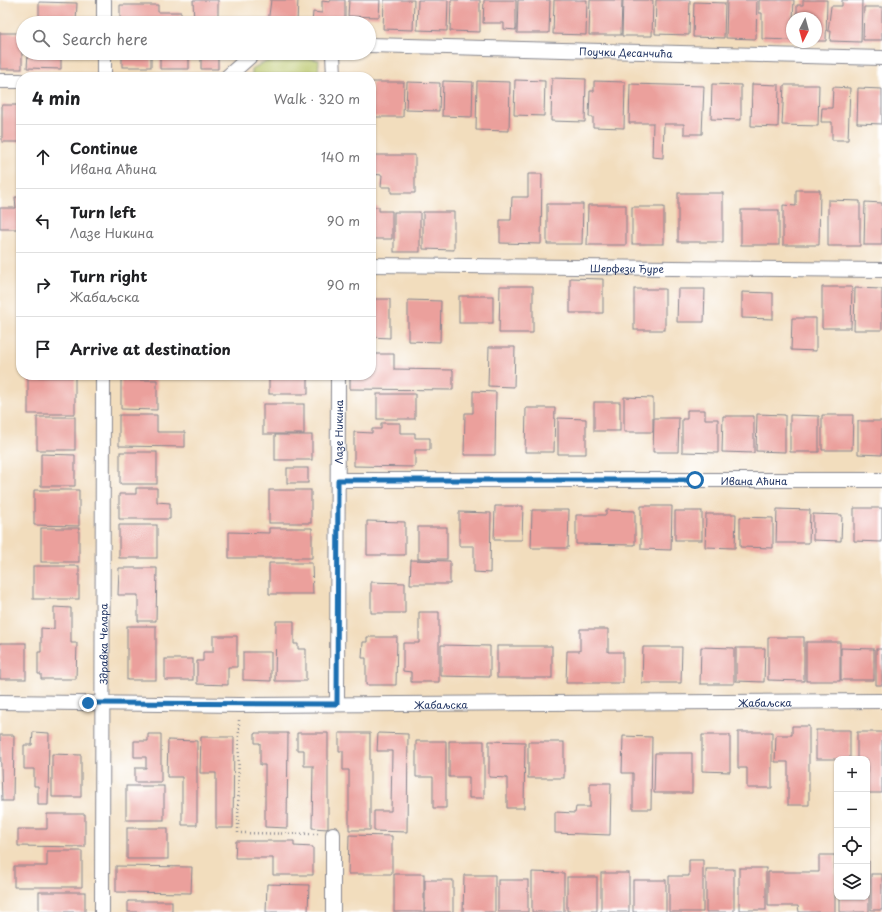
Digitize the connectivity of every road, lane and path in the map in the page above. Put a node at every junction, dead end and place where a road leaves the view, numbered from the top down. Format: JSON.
{"nodes":[{"id":1,"x":104,"y":0,"type":"edge"},
{"id":2,"x":104,"y":16,"type":"edge"},
{"id":3,"x":376,"y":45,"type":"edge"},
{"id":4,"x":882,"y":58,"type":"edge"},
{"id":5,"x":104,"y":60,"type":"edge"},
{"id":6,"x":246,"y":60,"type":"edge"},
{"id":7,"x":333,"y":60,"type":"edge"},
{"id":8,"x":104,"y":72,"type":"edge"},
{"id":9,"x":233,"y":72,"type":"edge"},
{"id":10,"x":334,"y":72,"type":"edge"},
{"id":11,"x":0,"y":81,"type":"edge"},
{"id":12,"x":16,"y":81,"type":"edge"},
{"id":13,"x":376,"y":265,"type":"edge"},
{"id":14,"x":882,"y":270,"type":"edge"},
{"id":15,"x":104,"y":380,"type":"edge"},
{"id":16,"x":338,"y":380,"type":"edge"},
{"id":17,"x":338,"y":480,"type":"junction"},
{"id":18,"x":882,"y":480,"type":"edge"},
{"id":19,"x":882,"y":701,"type":"edge"},
{"id":20,"x":0,"y":702,"type":"edge"},
{"id":21,"x":103,"y":703,"type":"junction"},
{"id":22,"x":337,"y":704,"type":"junction"},
{"id":23,"x":239,"y":705,"type":"junction"},
{"id":24,"x":333,"y":834,"type":"joint"},
{"id":25,"x":102,"y":912,"type":"edge"},
{"id":26,"x":333,"y":912,"type":"edge"}],
"edges":[{"from":1,"to":2,"type":"street"},
{"from":3,"to":4,"type":"street","name":"Поучки Десанчића"},
{"from":5,"to":8,"type":"street"},
{"from":6,"to":9,"type":"street"},
{"from":7,"to":10,"type":"street"},
{"from":11,"to":12,"type":"street"},
{"from":13,"to":14,"type":"street","name":"Шерфези Ђуре"},
{"from":15,"to":21,"type":"street","name":"Здравка Челара"},
{"from":16,"to":17,"type":"street","name":"Лазе Никина"},
{"from":17,"to":18,"type":"street","name":"Ивана Аћина"},
{"from":17,"to":22,"type":"street","name":"Лазе Никина"},
{"from":19,"to":22,"type":"street","name":"Жабаљска"},
{"from":20,"to":21,"type":"street","name":"Жабаљска"},
{"from":21,"to":23,"type":"street","name":"Жабаљска"},
{"from":21,"to":25,"type":"street","name":"Здравка Челара"},
{"from":22,"to":23,"type":"street","name":"Жабаљска"},
{"from":23,"to":24,"type":"path"},
{"from":24,"to":26,"type":"street"}]}
